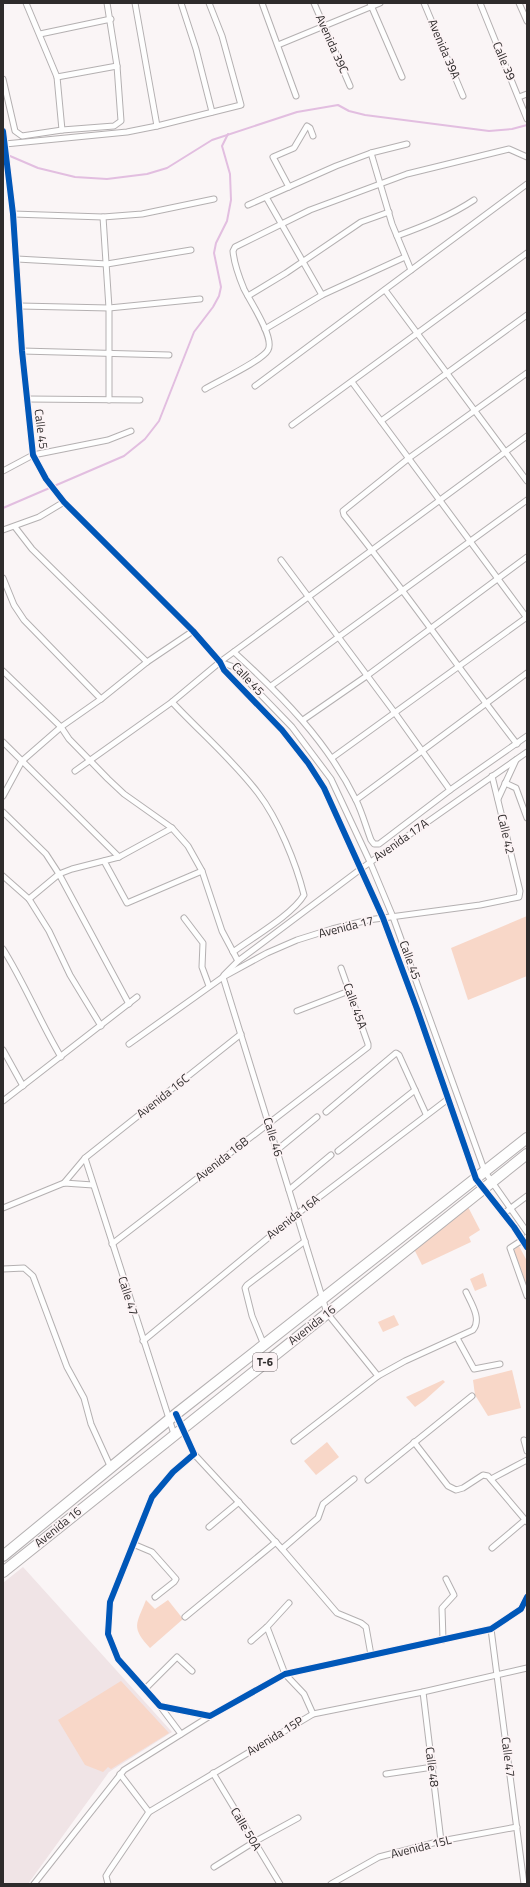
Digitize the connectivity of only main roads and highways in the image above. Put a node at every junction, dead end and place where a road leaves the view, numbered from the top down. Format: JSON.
{"nodes":[{"id":1,"x":527,"y":1138,"type":"edge"},
{"id":2,"x":527,"y":1154,"type":"edge"},
{"id":3,"x":3,"y":1556,"type":"edge"},
{"id":4,"x":3,"y":1572,"type":"edge"}],
"edges":[{"from":1,"to":3,"type":"highway","name":"Avenida 16","number":"T-6"},
{"from":2,"to":4,"type":"highway","name":"Avenida 16","number":"T-6"}]}
